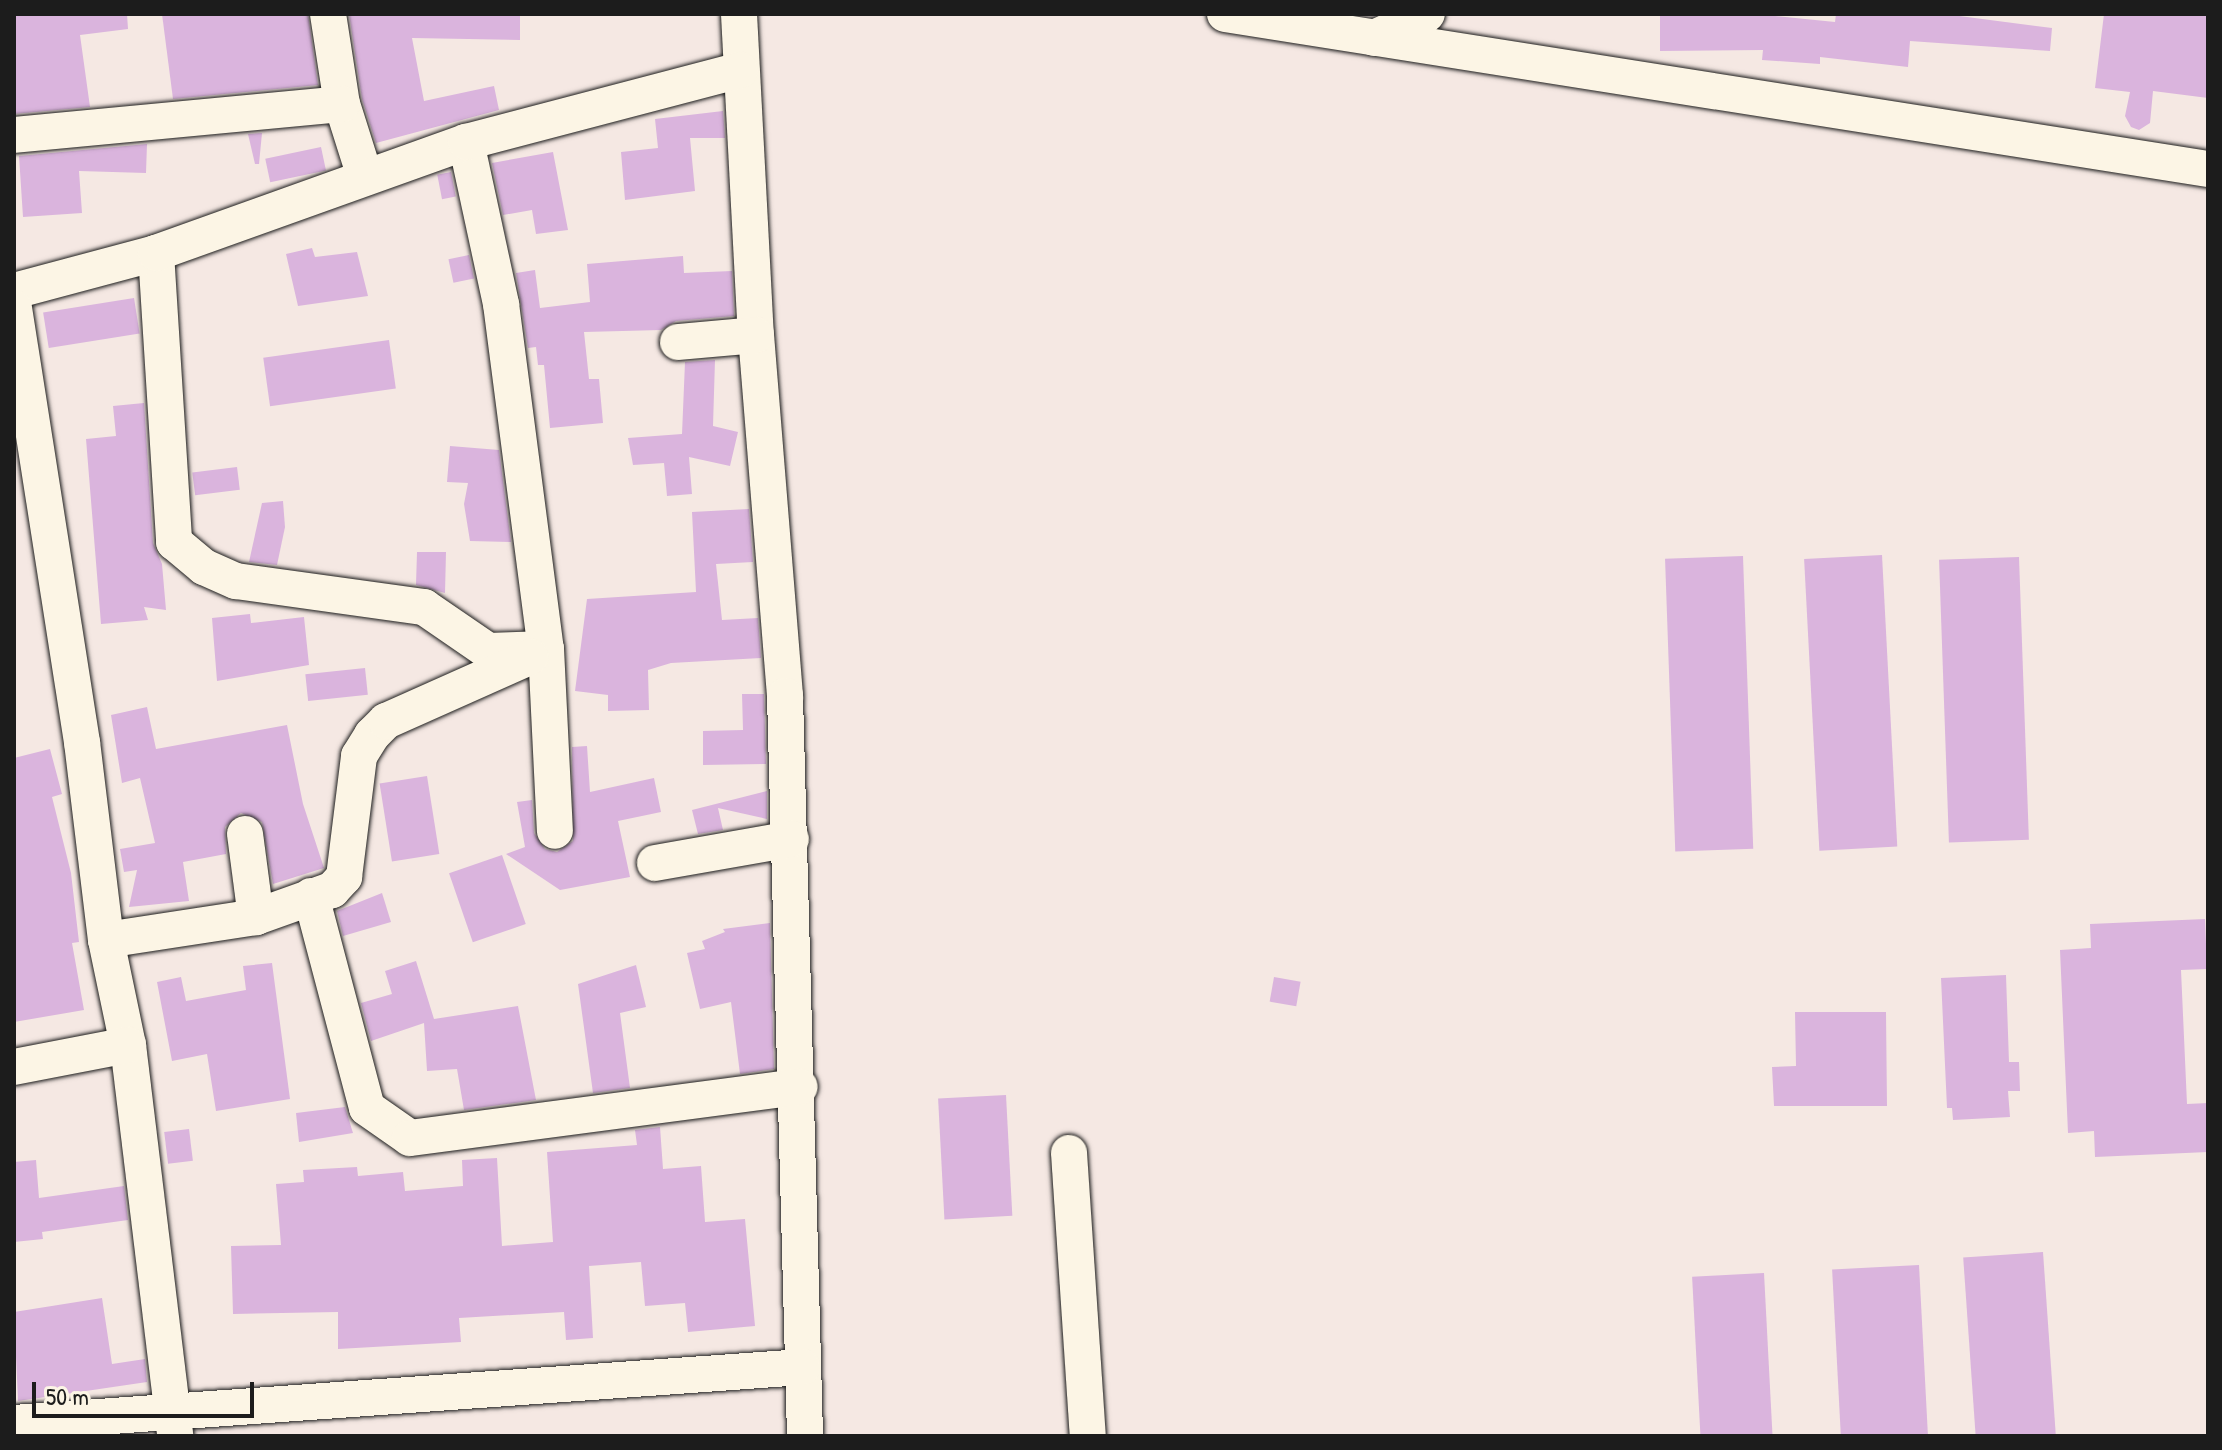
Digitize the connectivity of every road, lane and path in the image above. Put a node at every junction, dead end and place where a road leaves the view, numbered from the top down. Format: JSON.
{"nodes":[{"id":1,"x":328,"y":14,"type":"edge"},
{"id":2,"x":739,"y":14,"type":"edge"},
{"id":3,"x":1225,"y":14,"type":"edge"},
{"id":4,"x":1427,"y":14,"type":"edge"},
{"id":5,"x":1374,"y":38,"type":"junction"},
{"id":6,"x":740,"y":70,"type":"junction"},
{"id":7,"x":342,"y":104,"type":"junction"},
{"id":8,"x":14,"y":135,"type":"edge"},
{"id":9,"x":466,"y":142,"type":"junction"},
{"id":10,"x":2208,"y":169,"type":"edge"},
{"id":11,"x":365,"y":177,"type":"junction"},
{"id":12,"x":156,"y":253,"type":"junction"},
{"id":13,"x":14,"y":291,"type":"edge"},
{"id":14,"x":14,"y":308,"type":"edge"},
{"id":15,"x":756,"y":335,"type":"junction"},
{"id":16,"x":678,"y":342,"type":"dead end"},
{"id":17,"x":546,"y":649,"type":"junction"},
{"id":18,"x":555,"y":831,"type":"dead end"},
{"id":19,"x":245,"y":834,"type":"dead end"},
{"id":20,"x":791,"y":839,"type":"junction"},
{"id":21,"x":655,"y":863,"type":"dead end"},
{"id":22,"x":311,"y":896,"type":"junction"},
{"id":23,"x":256,"y":917,"type":"junction"},
{"id":24,"x":106,"y":940,"type":"junction"},
{"id":25,"x":128,"y":1045,"type":"junction"},
{"id":26,"x":14,"y":1067,"type":"edge"},
{"id":27,"x":800,"y":1087,"type":"junction"},
{"id":28,"x":1069,"y":1153,"type":"dead end"},
{"id":29,"x":802,"y":1367,"type":"junction"},
{"id":30,"x":14,"y":1423,"type":"edge"},
{"id":31,"x":174,"y":1424,"type":"edge"},
{"id":32,"x":805,"y":1436,"type":"edge"},
{"id":33,"x":1088,"y":1436,"type":"edge"}],
"edges":[{"from":1,"to":7,"type":"street"},
{"from":2,"to":6,"type":"street"},
{"from":3,"to":5,"type":"street"},
{"from":4,"to":5,"type":"street"},
{"from":5,"to":10,"type":"street"},
{"from":6,"to":9,"type":"street"},
{"from":6,"to":15,"type":"street"},
{"from":7,"to":8,"type":"street"},
{"from":7,"to":11,"type":"street"},
{"from":9,"to":11,"type":"street"},
{"from":9,"to":17,"type":"street"},
{"from":11,"to":12,"type":"street"},
{"from":12,"to":13,"type":"street"},
{"from":12,"to":17,"type":"street"},
{"from":14,"to":24,"type":"street"},
{"from":15,"to":16,"type":"street"},
{"from":15,"to":20,"type":"street"},
{"from":17,"to":18,"type":"street"},
{"from":17,"to":22,"type":"street"},
{"from":19,"to":23,"type":"street"},
{"from":20,"to":21,"type":"street"},
{"from":20,"to":27,"type":"street"},
{"from":22,"to":23,"type":"street"},
{"from":22,"to":27,"type":"street"},
{"from":23,"to":24,"type":"street"},
{"from":24,"to":25,"type":"street"},
{"from":25,"to":26,"type":"street"},
{"from":25,"to":31,"type":"street"},
{"from":27,"to":29,"type":"street"},
{"from":28,"to":33,"type":"street"},
{"from":29,"to":31,"type":"street"},
{"from":29,"to":32,"type":"street"},
{"from":30,"to":31,"type":"street"}]}
